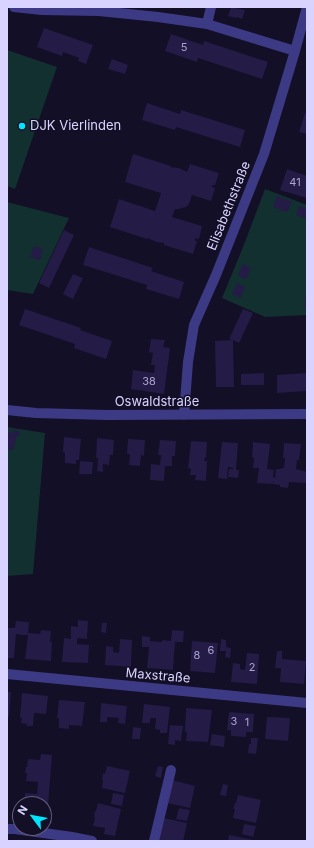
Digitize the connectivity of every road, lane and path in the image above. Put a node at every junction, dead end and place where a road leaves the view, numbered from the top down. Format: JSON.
{"nodes":[{"id":1,"x":14,"y":7,"type":"edge"},
{"id":2,"x":211,"y":7,"type":"edge"},
{"id":3,"x":307,"y":7,"type":"edge"},
{"id":4,"x":207,"y":24,"type":"junction"},
{"id":5,"x":295,"y":51,"type":"junction"},
{"id":6,"x":7,"y":410,"type":"edge"},
{"id":7,"x":307,"y":414,"type":"edge"},
{"id":8,"x":184,"y":415,"type":"junction"},
{"id":9,"x":7,"y":674,"type":"edge"},
{"id":10,"x":307,"y":703,"type":"edge"},
{"id":11,"x":171,"y":770,"type":"dead end"},
{"id":12,"x":7,"y":829,"type":"edge"},
{"id":13,"x":92,"y":841,"type":"edge"},
{"id":14,"x":154,"y":841,"type":"edge"}],
"edges":[{"from":1,"to":4,"type":"street"},
{"from":2,"to":4,"type":"street"},
{"from":3,"to":5,"type":"street","name":"Elisabethstraße"},
{"from":4,"to":5,"type":"street"},
{"from":5,"to":8,"type":"street","name":"Elisabethstraße"},
{"from":6,"to":8,"type":"street","name":"Oswaldstraße"},
{"from":7,"to":8,"type":"street","name":"Oswaldstraße"},
{"from":9,"to":10,"type":"street","name":"Maxstraße"},
{"from":11,"to":14,"type":"street"},
{"from":12,"to":13,"type":"street"}]}
